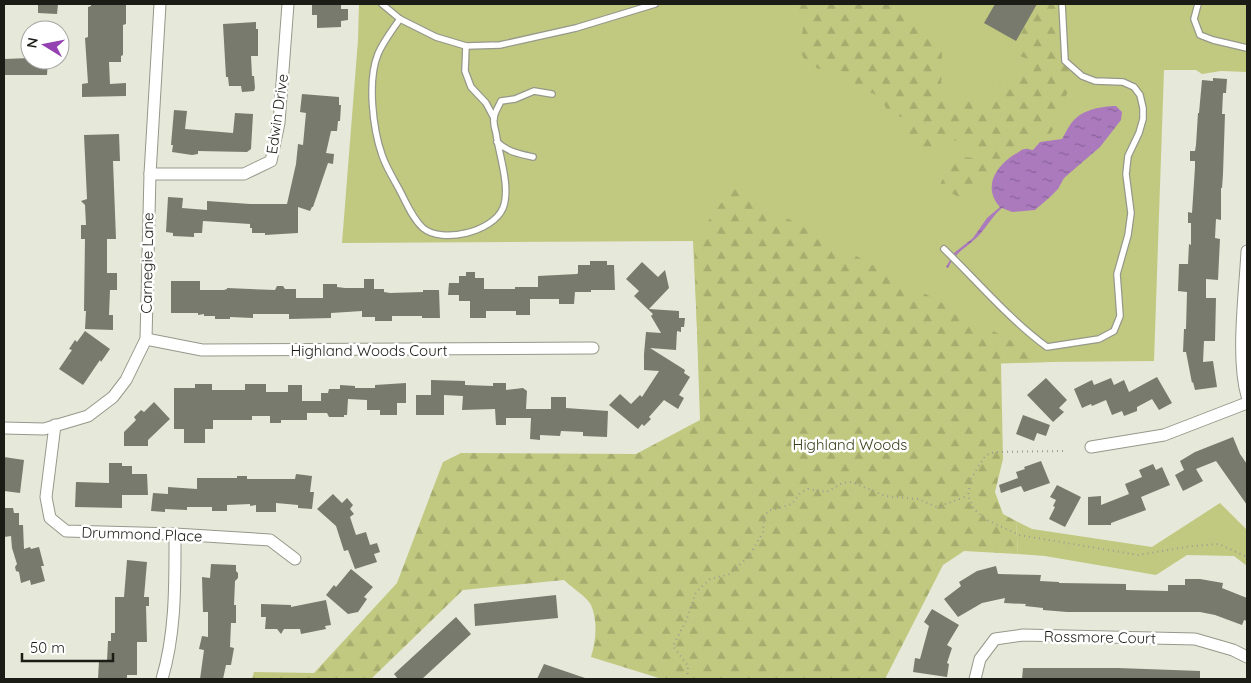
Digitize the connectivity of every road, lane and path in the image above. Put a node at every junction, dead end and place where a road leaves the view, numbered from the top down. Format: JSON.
{"nodes":[{"id":1,"x":160,"y":4,"type":"edge"},
{"id":2,"x":288,"y":4,"type":"edge"},
{"id":3,"x":382,"y":4,"type":"edge"},
{"id":4,"x":655,"y":4,"type":"edge"},
{"id":5,"x":1062,"y":4,"type":"edge"},
{"id":6,"x":1198,"y":4,"type":"edge"},
{"id":7,"x":400,"y":19,"type":"junction"},
{"id":8,"x":466,"y":46,"type":"junction"},
{"id":9,"x":1247,"y":48,"type":"edge"},
{"id":10,"x":552,"y":94,"type":"dead end"},
{"id":11,"x":494,"y":118,"type":"junction"},
{"id":12,"x":497,"y":142,"type":"junction"},
{"id":13,"x":533,"y":157,"type":"dead end"},
{"id":14,"x":150,"y":174,"type":"junction"},
{"id":15,"x":944,"y":249,"type":"dead end"},
{"id":16,"x":1247,"y":251,"type":"edge"},
{"id":17,"x":146,"y":339,"type":"junction"},
{"id":18,"x":593,"y":348,"type":"dead end"},
{"id":19,"x":1247,"y":396,"type":"edge"},
{"id":20,"x":1247,"y":403,"type":"edge"},
{"id":21,"x":55,"y":425,"type":"junction"},
{"id":22,"x":4,"y":428,"type":"edge"},
{"id":23,"x":1091,"y":447,"type":"dead end"},
{"id":24,"x":1063,"y":451,"type":"dead end"},
{"id":25,"x":968,"y":496,"type":"junction"},
{"id":26,"x":175,"y":534,"type":"junction"},
{"id":27,"x":1247,"y":557,"type":"edge"},
{"id":28,"x":295,"y":559,"type":"dead end"},
{"id":29,"x":1247,"y":657,"type":"edge"},
{"id":30,"x":162,"y":679,"type":"edge"},
{"id":31,"x":687,"y":679,"type":"edge"},
{"id":32,"x":975,"y":679,"type":"edge"}],
"edges":[{"from":1,"to":14,"type":"street","name":"Carnegie Lane"},
{"from":2,"to":14,"type":"street","name":"Edwin Drive"},
{"from":3,"to":7,"type":"lane"},
{"from":4,"to":8,"type":"lane"},
{"from":5,"to":15,"type":"lane"},
{"from":6,"to":9,"type":"lane"},
{"from":7,"to":8,"type":"lane"},
{"from":7,"to":12,"type":"lane"},
{"from":8,"to":11,"type":"lane"},
{"from":10,"to":11,"type":"lane"},
{"from":11,"to":12,"type":"lane"},
{"from":12,"to":13,"type":"lane"},
{"from":14,"to":17,"type":"street","name":"Carnegie Lane"},
{"from":16,"to":19,"type":"street"},
{"from":17,"to":18,"type":"street","name":"Highland Woods Court"},
{"from":17,"to":21,"type":"street","name":"Carnegie Lane"},
{"from":20,"to":23,"type":"street"},
{"from":21,"to":22,"type":"street","name":"Carnegie Lane"},
{"from":21,"to":26,"type":"street","name":"Drummond Place"},
{"from":24,"to":25,"type":"path"},
{"from":25,"to":27,"type":"path"},
{"from":25,"to":31,"type":"path"},
{"from":26,"to":28,"type":"street","name":"Drummond Place"},
{"from":26,"to":30,"type":"street"},
{"from":29,"to":32,"type":"street","name":"Rossmore Court"}]}
